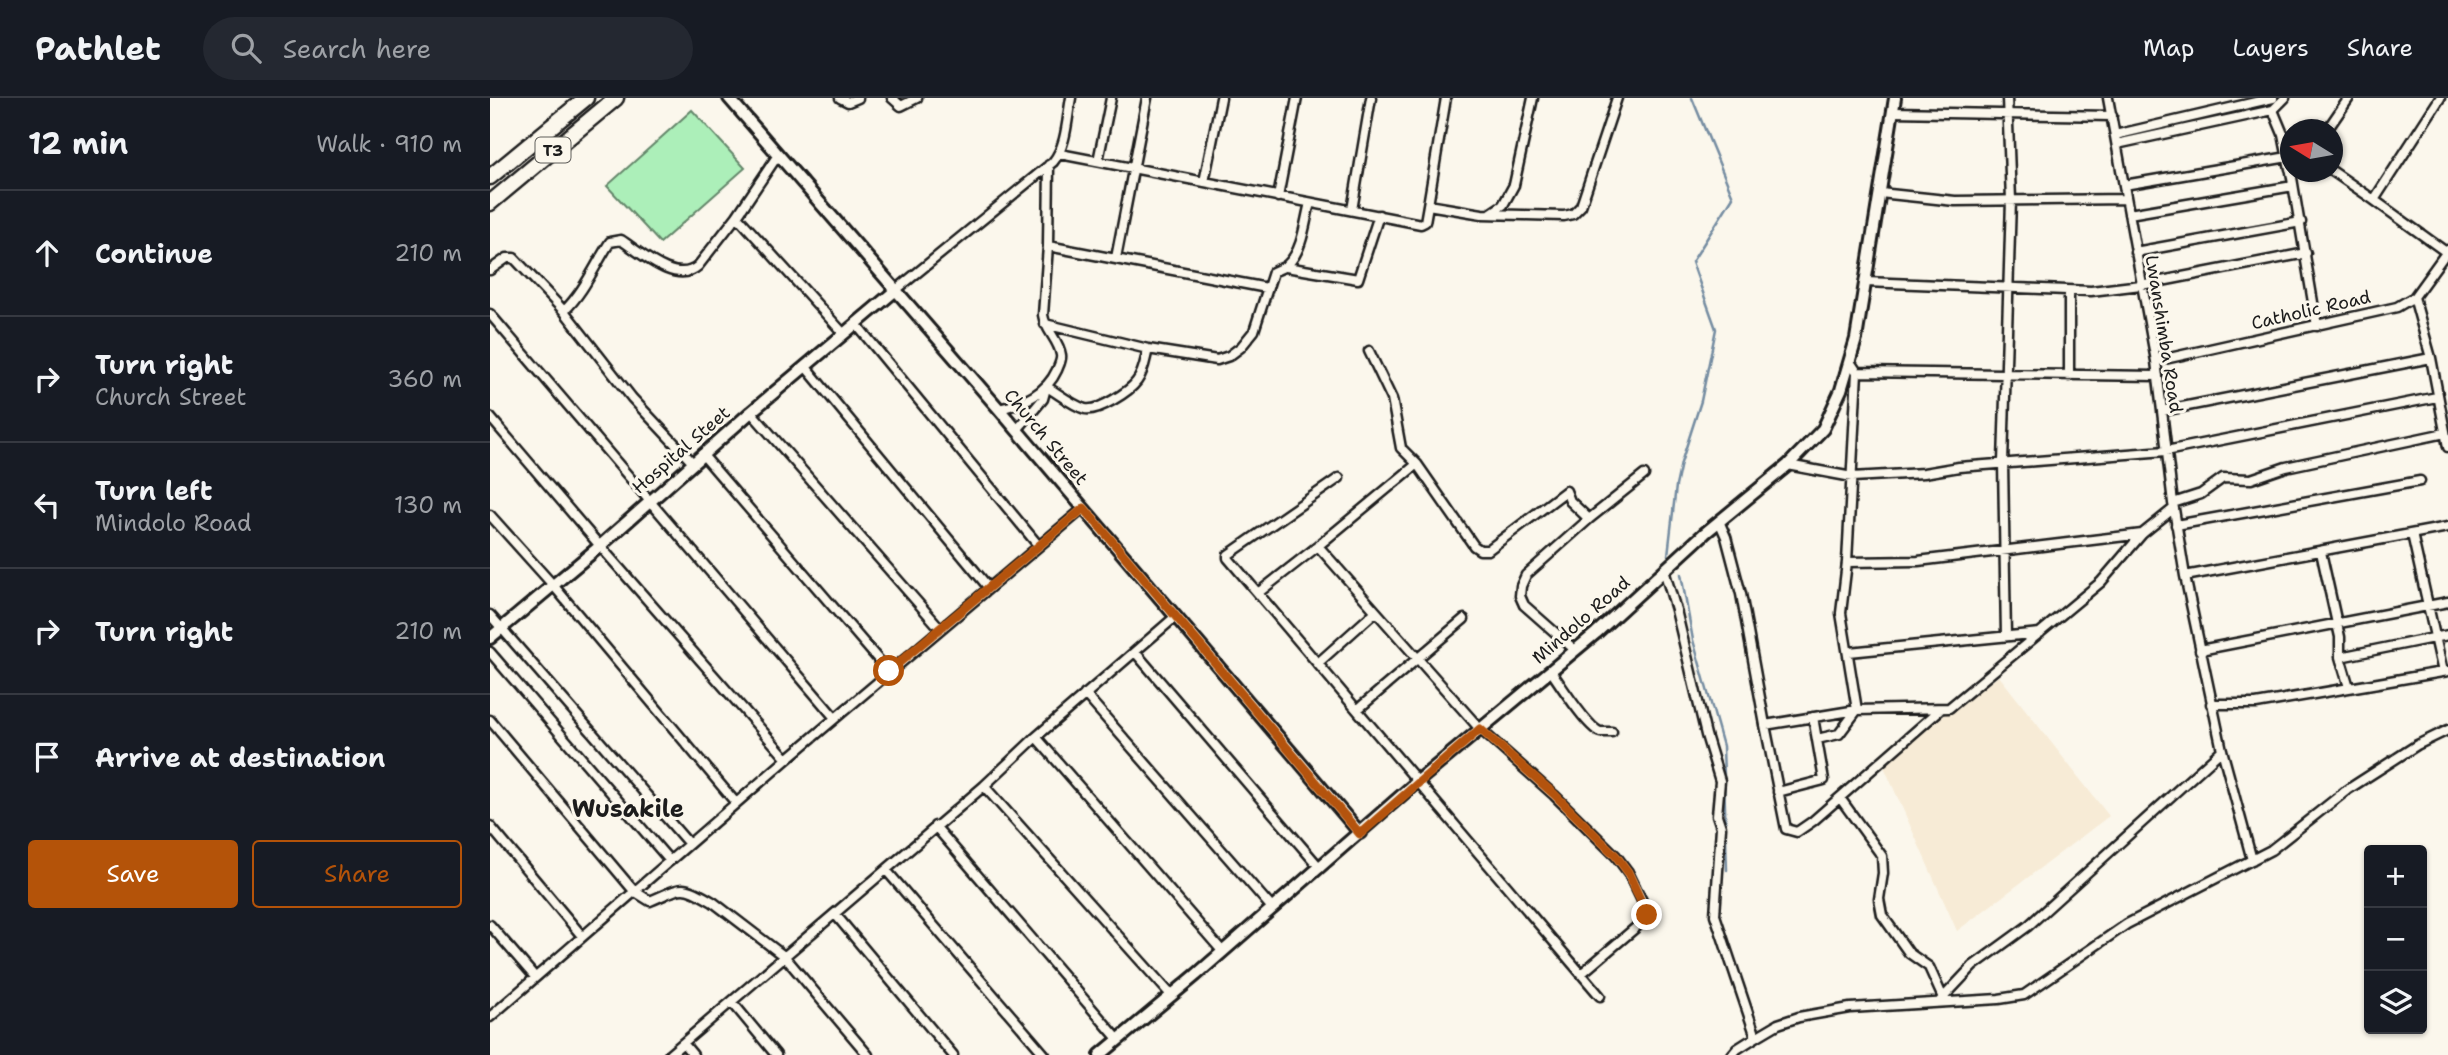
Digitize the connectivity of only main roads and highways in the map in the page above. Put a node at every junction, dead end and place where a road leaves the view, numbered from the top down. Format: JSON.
{"nodes":[{"id":1,"x":586,"y":98,"type":"edge"},
{"id":2,"x":616,"y":98,"type":"edge"},
{"id":3,"x":490,"y":177,"type":"edge"},
{"id":4,"x":490,"y":203,"type":"edge"}],
"edges":[{"from":1,"to":3,"type":"highway","number":"T3"},
{"from":2,"to":4,"type":"highway","number":"T3"}]}
